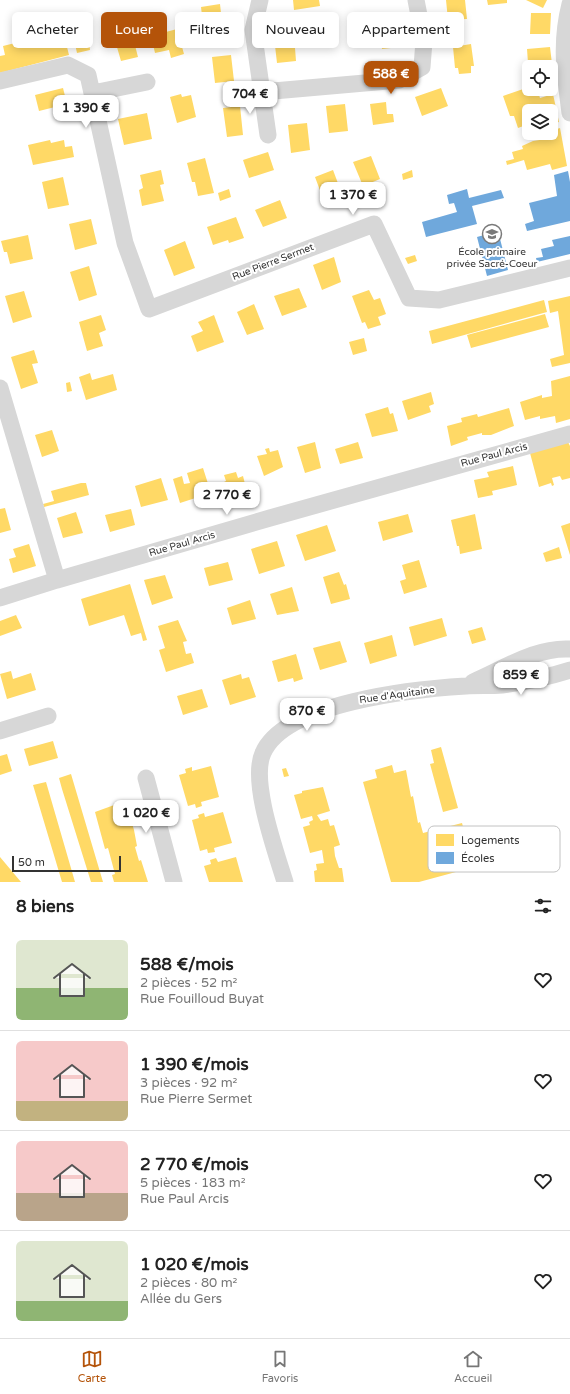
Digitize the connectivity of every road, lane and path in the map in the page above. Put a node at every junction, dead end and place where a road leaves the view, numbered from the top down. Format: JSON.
{"nodes":[{"id":1,"x":260,"y":0,"type":"edge"},
{"id":2,"x":416,"y":0,"type":"edge"},
{"id":3,"x":570,"y":4,"type":"edge"},
{"id":4,"x":0,"y":81,"type":"edge"},
{"id":5,"x":147,"y":82,"type":"dead end"},
{"id":6,"x":262,"y":92,"type":"junction"},
{"id":7,"x":93,"y":93,"type":"junction"},
{"id":8,"x":570,"y":113,"type":"edge"},
{"id":9,"x":268,"y":135,"type":"dead end"},
{"id":10,"x":570,"y":268,"type":"edge"},
{"id":11,"x":0,"y":388,"type":"edge"},
{"id":12,"x":570,"y":434,"type":"edge"},
{"id":13,"x":57,"y":580,"type":"junction"},
{"id":14,"x":0,"y":598,"type":"edge"},
{"id":15,"x":570,"y":649,"type":"edge"},
{"id":16,"x":570,"y":670,"type":"edge"},
{"id":17,"x":466,"y":686,"type":"junction"},
{"id":18,"x":48,"y":716,"type":"dead end"},
{"id":19,"x":0,"y":731,"type":"edge"},
{"id":20,"x":146,"y":778,"type":"dead end"},
{"id":21,"x":174,"y":882,"type":"edge"},
{"id":22,"x":285,"y":882,"type":"edge"}],
"edges":[{"from":1,"to":6,"type":"street"},
{"from":2,"to":6,"type":"street"},
{"from":3,"to":8,"type":"street"},
{"from":4,"to":7,"type":"street","name":"Rue Pierre Sermet"},
{"from":5,"to":7,"type":"street"},
{"from":6,"to":9,"type":"street"},
{"from":7,"to":10,"type":"street","name":"Rue Pierre Sermet"},
{"from":11,"to":13,"type":"street"},
{"from":12,"to":13,"type":"street","name":"Rue Paul Arcis"},
{"from":13,"to":14,"type":"street","name":"Rue Paul Arcis"},
{"from":15,"to":17,"type":"street","name":"Rue d'Aquitaine"},
{"from":16,"to":17,"type":"street","name":"Rue d'Aquitaine"},
{"from":17,"to":22,"type":"street","name":"Rue d'Aquitaine"},
{"from":18,"to":19,"type":"street"},
{"from":20,"to":21,"type":"street"}]}
